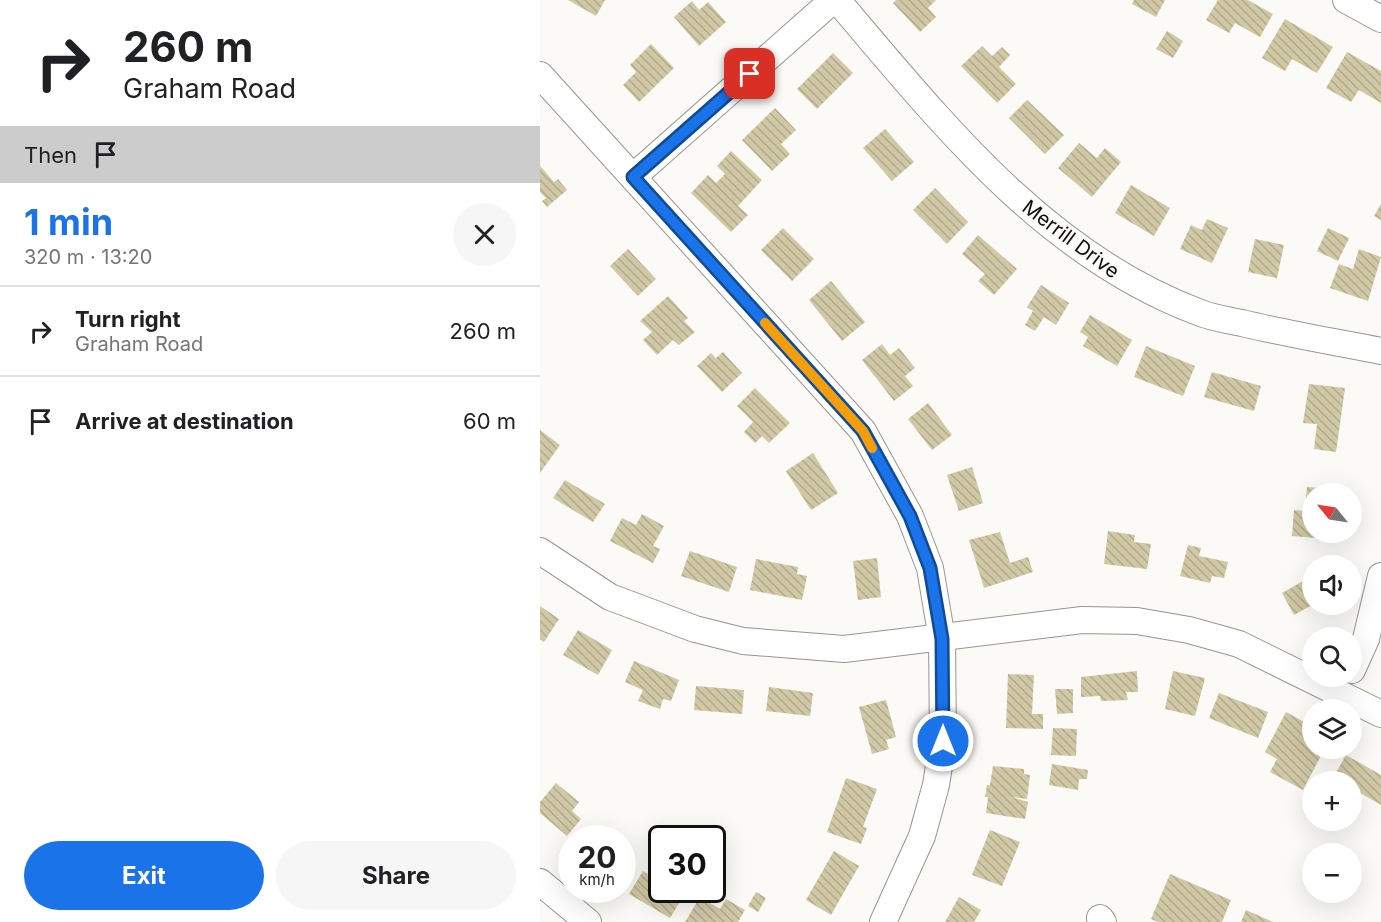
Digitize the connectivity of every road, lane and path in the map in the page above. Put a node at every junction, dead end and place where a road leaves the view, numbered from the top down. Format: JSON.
{"nodes":[{"id":1,"x":835,"y":0,"type":"edge"},
{"id":2,"x":1346,"y":0,"type":"edge"},
{"id":3,"x":1381,"y":19,"type":"edge"},
{"id":4,"x":540,"y":75,"type":"edge"},
{"id":5,"x":633,"y":177,"type":"junction"},
{"id":6,"x":1381,"y":351,"type":"edge"},
{"id":7,"x":540,"y":551,"type":"edge"},
{"id":8,"x":1381,"y":576,"type":"edge"},
{"id":9,"x":942,"y":639,"type":"junction"},
{"id":10,"x":1362,"y":648,"type":"edge"},
{"id":11,"x":1302,"y":669,"type":"edge"},
{"id":12,"x":1347,"y":687,"type":"edge"},
{"id":13,"x":1381,"y":714,"type":"edge"},
{"id":14,"x":540,"y":882,"type":"edge"},
{"id":15,"x":588,"y":922,"type":"edge"},
{"id":16,"x":883,"y":922,"type":"edge"}],
"edges":[{"from":1,"to":5,"type":"street"},
{"from":1,"to":6,"type":"street","name":"Merrill Drive"},
{"from":2,"to":3,"type":"street"},
{"from":4,"to":5,"type":"street"},
{"from":5,"to":9,"type":"street"},
{"from":7,"to":9,"type":"street"},
{"from":8,"to":10,"type":"street"},
{"from":9,"to":11,"type":"street"},
{"from":9,"to":16,"type":"street"},
{"from":12,"to":13,"type":"street"},
{"from":14,"to":15,"type":"street"}]}
